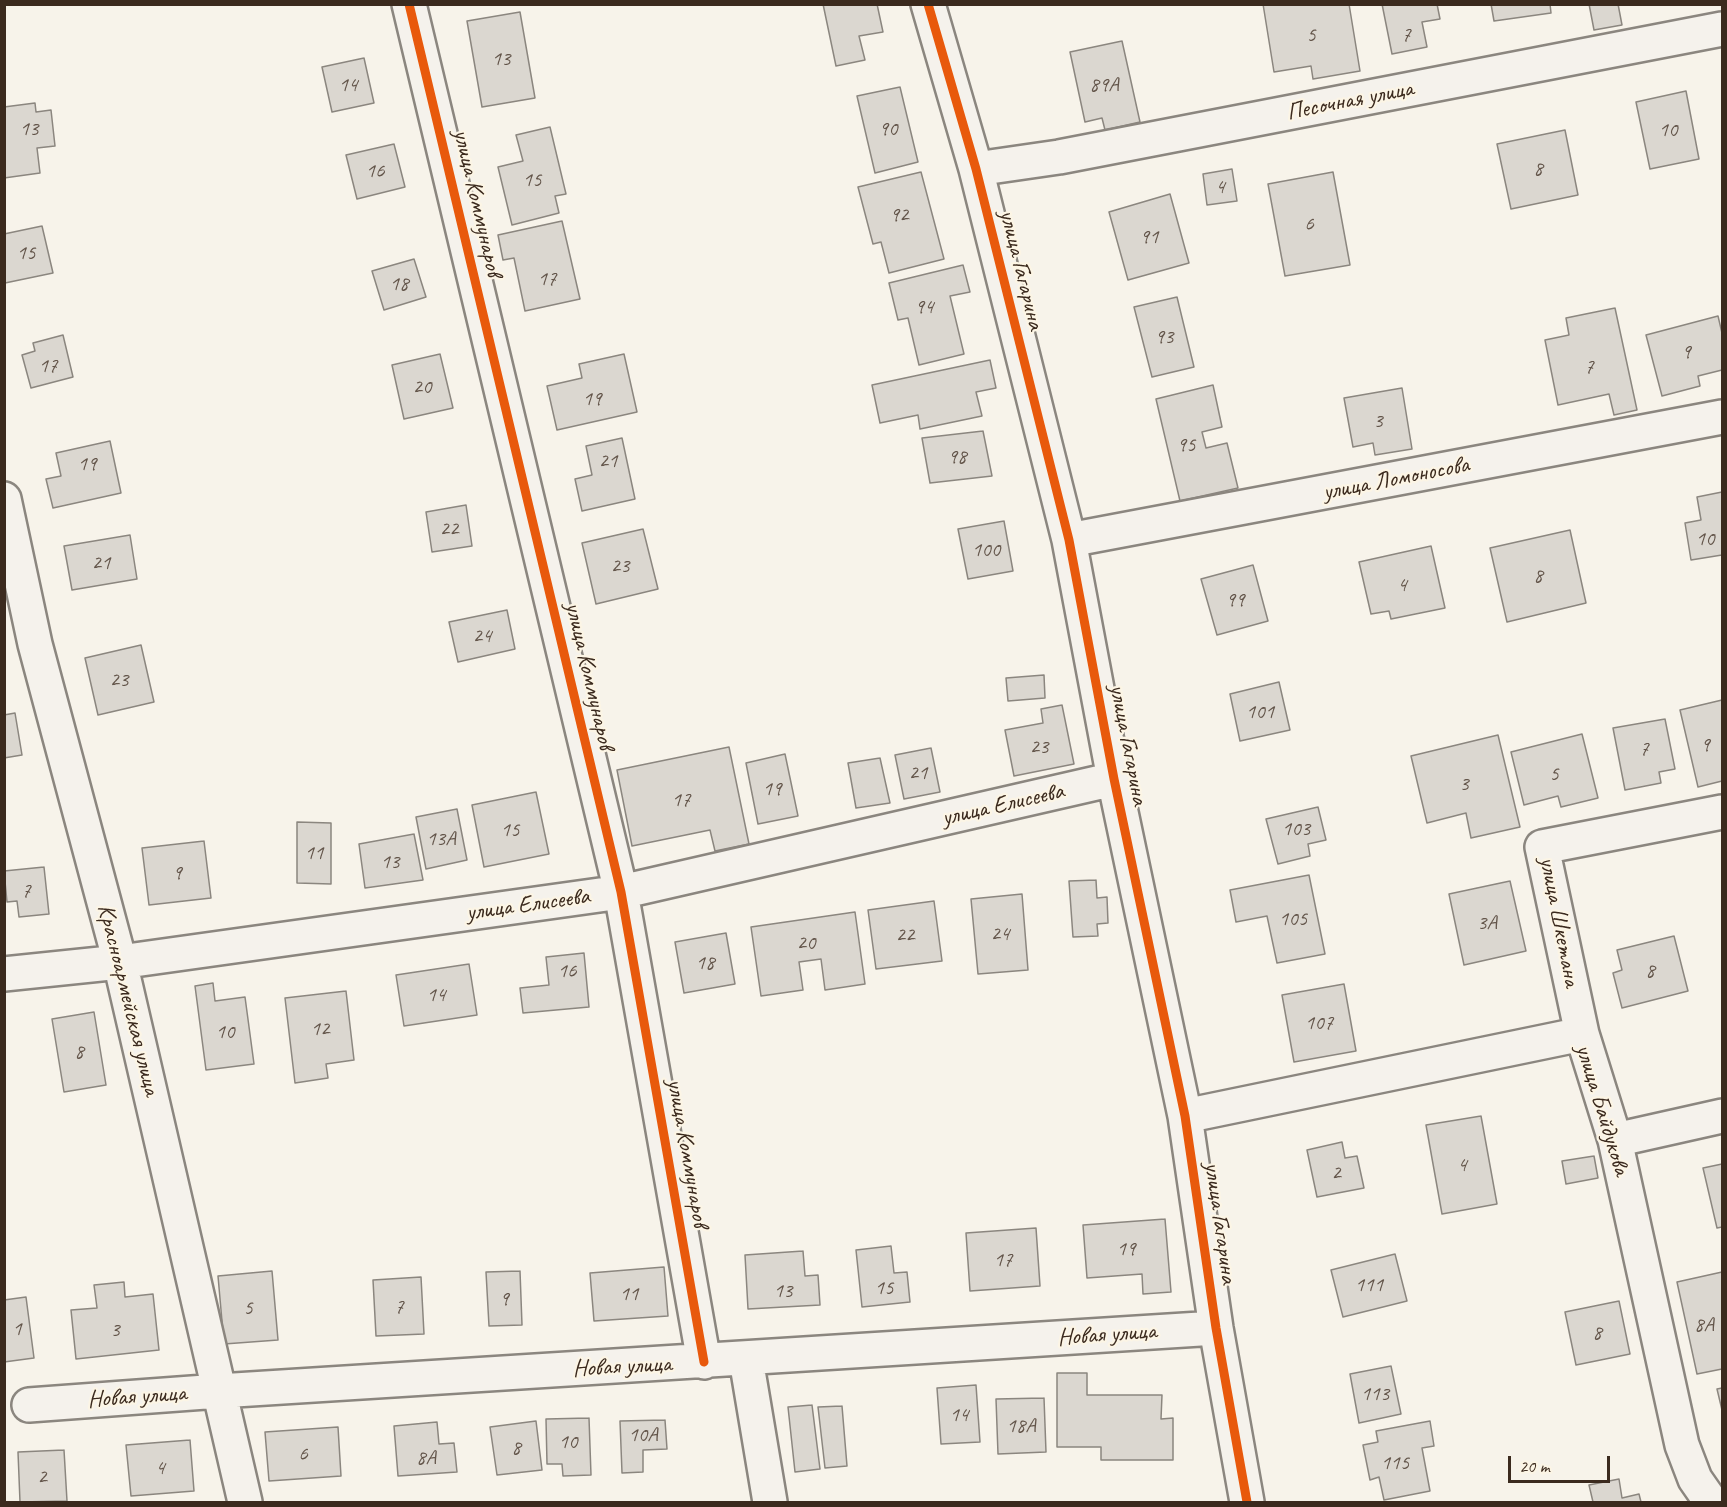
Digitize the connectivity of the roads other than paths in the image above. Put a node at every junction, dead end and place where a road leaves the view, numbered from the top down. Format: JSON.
{"nodes":[{"id":1,"x":409,"y":4,"type":"edge"},
{"id":2,"x":928,"y":4,"type":"edge"},
{"id":3,"x":1722,"y":29,"type":"edge"},
{"id":4,"x":976,"y":169,"type":"junction"},
{"id":5,"x":1722,"y":417,"type":"edge"},
{"id":6,"x":4,"y":499,"type":"edge"},
{"id":7,"x":1069,"y":540,"type":"junction"},
{"id":8,"x":1114,"y":779,"type":"junction"},
{"id":9,"x":1722,"y":812,"type":"edge"},
{"id":10,"x":621,"y":892,"type":"junction"},
{"id":11,"x":120,"y":962,"type":"junction"},
{"id":12,"x":4,"y":974,"type":"edge"},
{"id":13,"x":1582,"y":1034,"type":"junction"},
{"id":14,"x":1185,"y":1116,"type":"junction"},
{"id":15,"x":1722,"y":1116,"type":"edge"},
{"id":16,"x":1615,"y":1140,"type":"junction"},
{"id":17,"x":1215,"y":1328,"type":"junction"},
{"id":18,"x":746,"y":1359,"type":"junction"},
{"id":19,"x":704,"y":1362,"type":"junction"},
{"id":20,"x":219,"y":1391,"type":"junction"},
{"id":21,"x":29,"y":1405,"type":"dead end"},
{"id":22,"x":245,"y":1503,"type":"edge"},
{"id":23,"x":770,"y":1503,"type":"edge"},
{"id":24,"x":1247,"y":1503,"type":"edge"},
{"id":25,"x":1710,"y":1503,"type":"edge"}],
"edges":[{"from":1,"to":10,"type":"street","name":"улица Коммунаров"},
{"from":2,"to":4,"type":"street","name":"улица Гагарина"},
{"from":3,"to":4,"type":"street","name":"Песочная улица"},
{"from":4,"to":7,"type":"street","name":"улица Гагарина"},
{"from":5,"to":7,"type":"street","name":"улица Ломоносова"},
{"from":6,"to":11,"type":"street","name":"Красноармейская улица"},
{"from":7,"to":8,"type":"street","name":"улица Гагарина"},
{"from":8,"to":10,"type":"street","name":"улица Елисеева"},
{"from":8,"to":14,"type":"street","name":"улица Гагарина"},
{"from":9,"to":13,"type":"street","name":"улица Шкетана"},
{"from":10,"to":11,"type":"street","name":"улица Елисеева"},
{"from":10,"to":19,"type":"street","name":"улица Коммунаров"},
{"from":11,"to":12,"type":"street","name":"улица Елисеева"},
{"from":11,"to":20,"type":"street","name":"Красноармейская улица"},
{"from":13,"to":14,"type":"street","name":"улица Байдукова"},
{"from":13,"to":16,"type":"street","name":"улица Байдукова"},
{"from":14,"to":17,"type":"street","name":"улица Гагарина"},
{"from":15,"to":16,"type":"street"},
{"from":16,"to":25,"type":"street","name":"улица Байдукова"},
{"from":17,"to":18,"type":"street","name":"Новая улица"},
{"from":17,"to":24,"type":"street","name":"улица Гагарина"},
{"from":18,"to":19,"type":"street","name":"Новая улица"},
{"from":18,"to":23,"type":"street"},
{"from":19,"to":20,"type":"street","name":"Новая улица"},
{"from":20,"to":21,"type":"street","name":"Новая улица"},
{"from":20,"to":22,"type":"street","name":"Красноармейская улица"}]}
